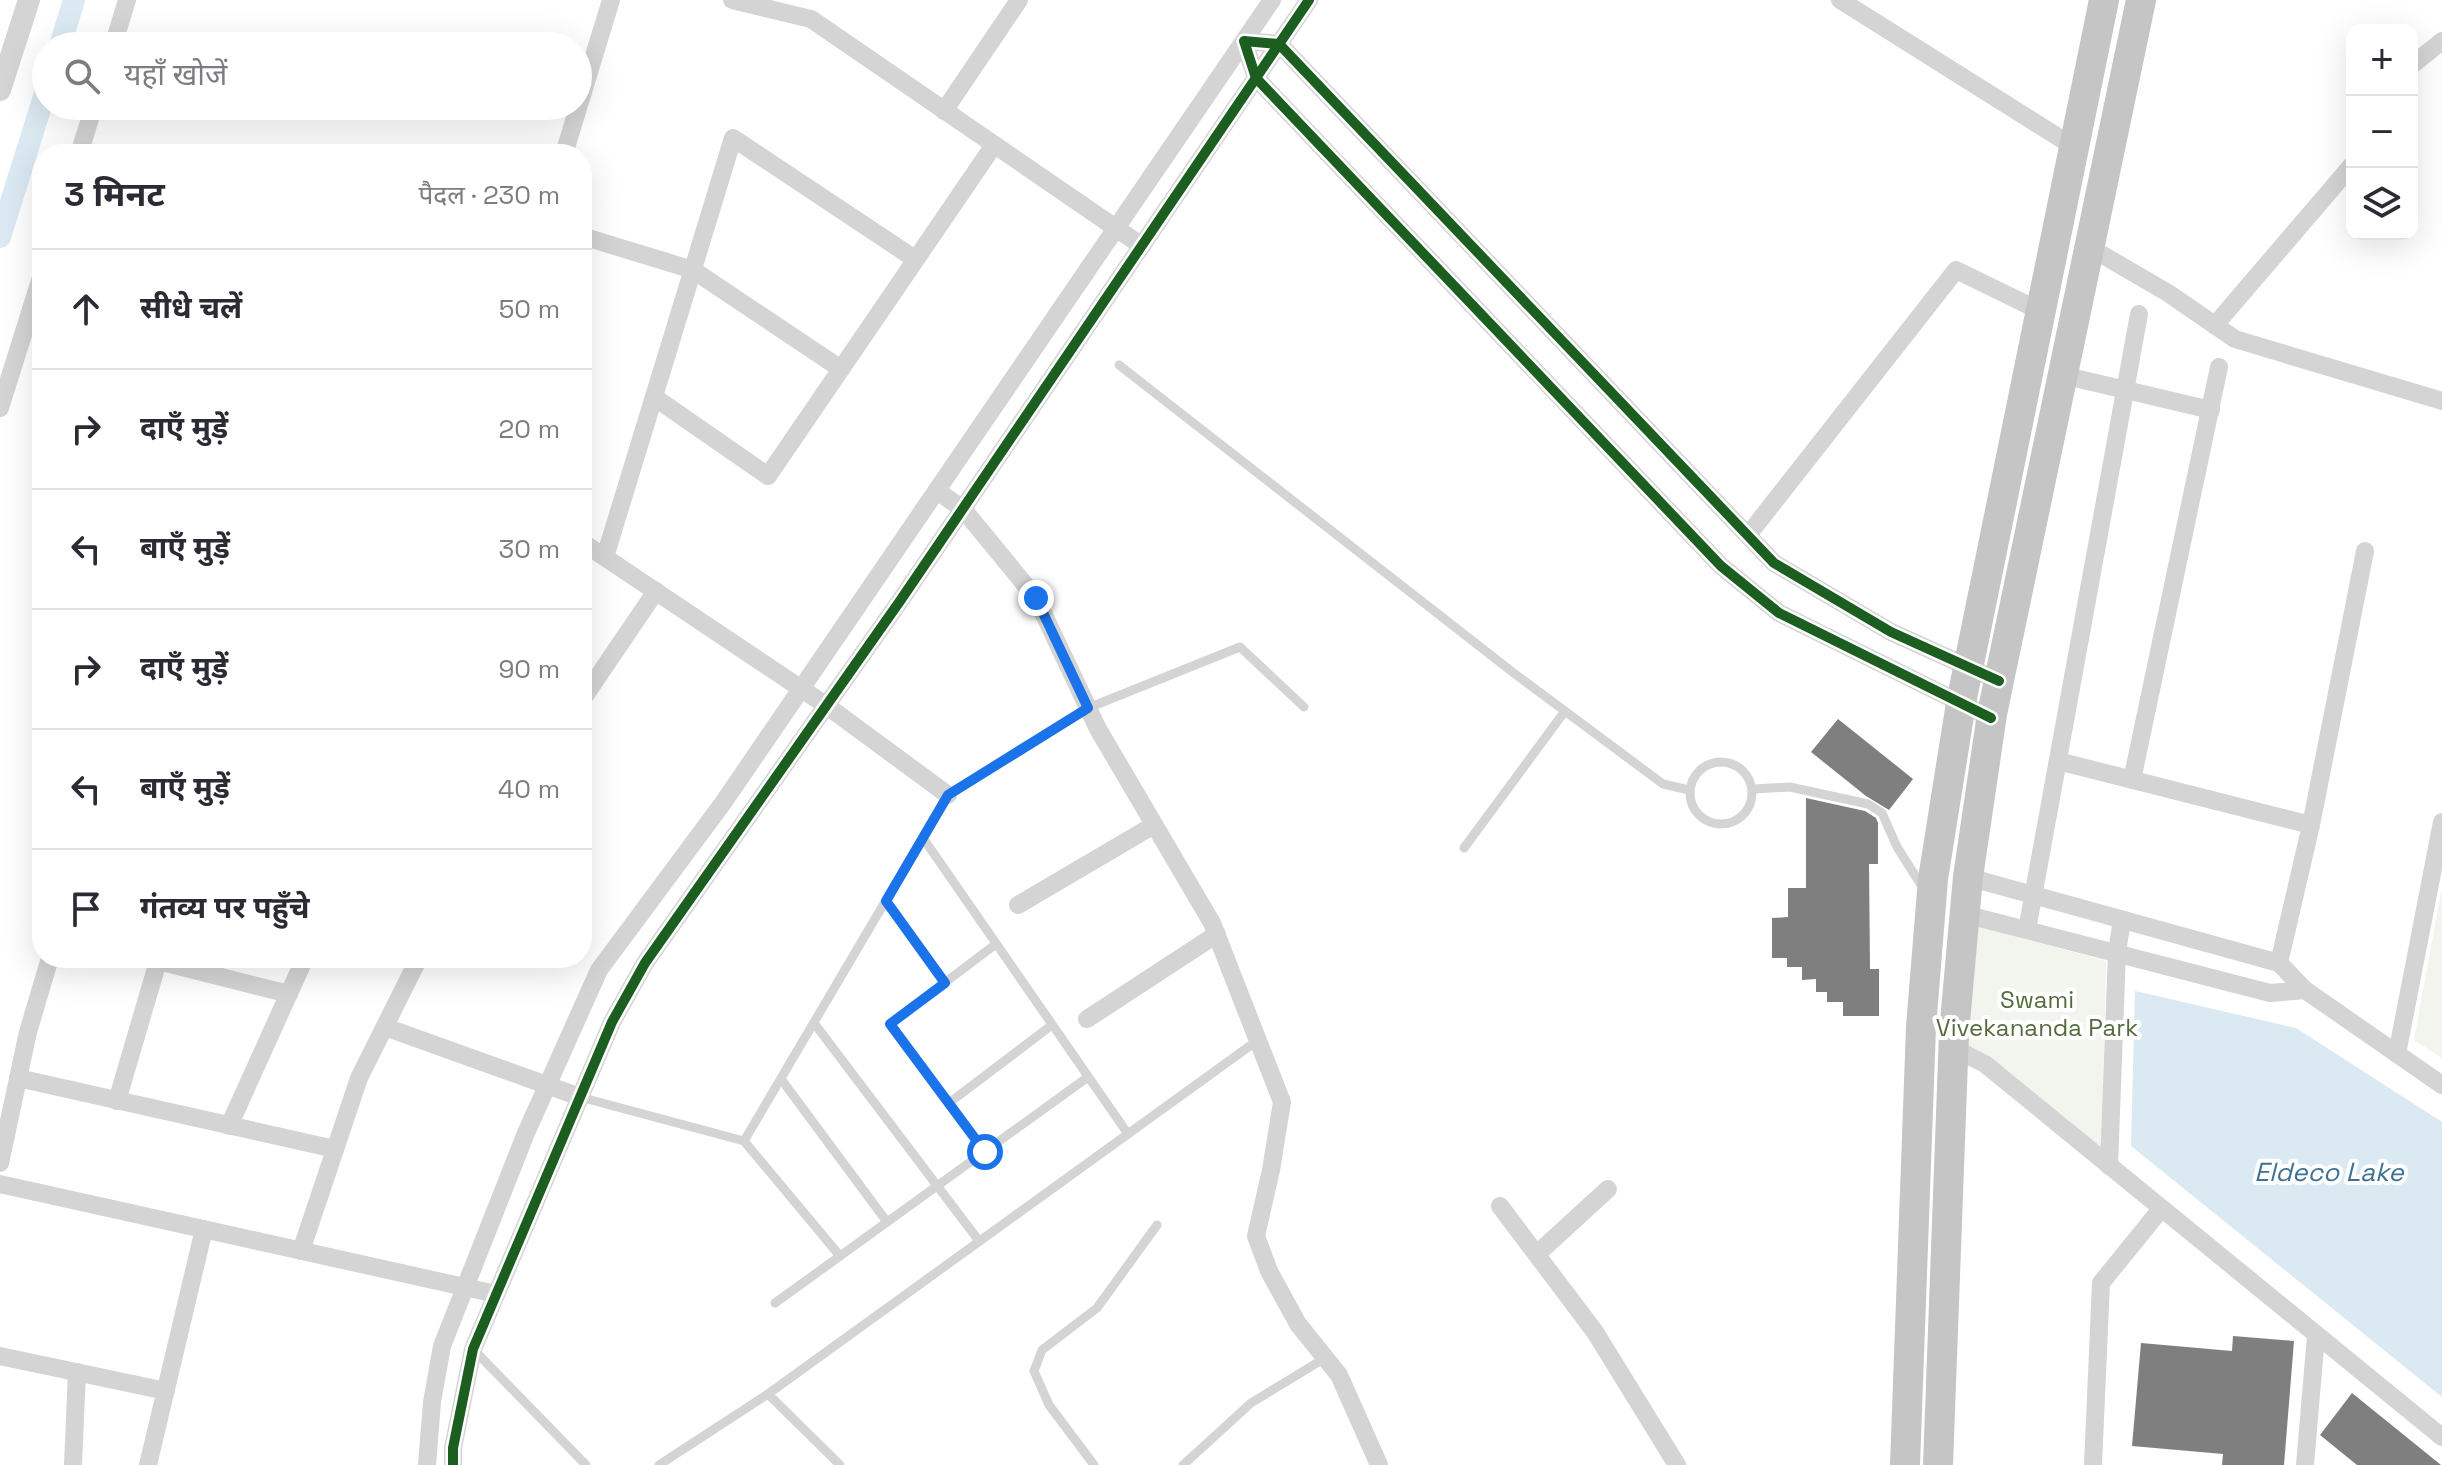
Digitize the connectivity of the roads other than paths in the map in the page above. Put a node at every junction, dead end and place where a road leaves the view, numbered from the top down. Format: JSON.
{"nodes":[{"id":1,"x":29,"y":0,"type":"edge"},
{"id":2,"x":127,"y":0,"type":"edge"},
{"id":3,"x":609,"y":0,"type":"edge"},
{"id":4,"x":732,"y":0,"type":"edge"},
{"id":5,"x":1019,"y":0,"type":"edge"},
{"id":6,"x":1272,"y":0,"type":"edge"},
{"id":7,"x":1309,"y":0,"type":"edge"},
{"id":8,"x":1840,"y":0,"type":"edge"},
{"id":9,"x":2104,"y":0,"type":"edge"},
{"id":10,"x":2141,"y":0,"type":"edge"},
{"id":11,"x":787,"y":6,"type":"edge"},
{"id":12,"x":117,"y":32,"type":"edge"},
{"id":13,"x":1244,"y":41,"type":"junction"},
{"id":14,"x":2442,"y":41,"type":"edge"},
{"id":15,"x":1279,"y":44,"type":"junction"},
{"id":16,"x":592,"y":58,"type":"edge"},
{"id":17,"x":2418,"y":60,"type":"edge"},
{"id":18,"x":1256,"y":78,"type":"junction"},
{"id":19,"x":0,"y":90,"type":"edge"},
{"id":20,"x":944,"y":111,"type":"junction"},
{"id":21,"x":90,"y":120,"type":"edge"},
{"id":22,"x":574,"y":120,"type":"edge"},
{"id":23,"x":82,"y":144,"type":"edge"},
{"id":24,"x":567,"y":144,"type":"edge"},
{"id":25,"x":994,"y":145,"type":"junction"},
{"id":26,"x":2074,"y":147,"type":"junction"},
{"id":27,"x":2349,"y":168,"type":"edge"},
{"id":28,"x":1116,"y":229,"type":"junction"},
{"id":29,"x":592,"y":239,"type":"edge"},
{"id":30,"x":1142,"y":246,"type":"junction"},
{"id":31,"x":2089,"y":247,"type":"junction"},
{"id":32,"x":915,"y":259,"type":"junction"},
{"id":33,"x":693,"y":270,"type":"junction"},
{"id":34,"x":32,"y":306,"type":"edge"},
{"id":35,"x":2040,"y":311,"type":"junction"},
{"id":36,"x":2139,"y":314,"type":"dead end"},
{"id":37,"x":2215,"y":325,"type":"junction"},
{"id":38,"x":1119,"y":365,"type":"dead end"},
{"id":39,"x":2219,"y":367,"type":"dead end"},
{"id":40,"x":841,"y":369,"type":"junction"},
{"id":41,"x":2062,"y":375,"type":"junction"},
{"id":42,"x":2124,"y":390,"type":"junction"},
{"id":43,"x":654,"y":397,"type":"junction"},
{"id":44,"x":2441,"y":398,"type":"edge"},
{"id":45,"x":0,"y":408,"type":"edge"},
{"id":46,"x":2211,"y":410,"type":"junction"},
{"id":47,"x":937,"y":491,"type":"junction"},
{"id":48,"x":963,"y":509,"type":"junction"},
{"id":49,"x":1748,"y":535,"type":"junction"},
{"id":50,"x":592,"y":549,"type":"edge"},
{"id":51,"x":2365,"y":551,"type":"dead end"},
{"id":52,"x":605,"y":557,"type":"junction"},
{"id":53,"x":656,"y":591,"type":"junction"},
{"id":54,"x":1968,"y":669,"type":"junction"},
{"id":55,"x":1999,"y":681,"type":"junction"},
{"id":56,"x":592,"y":685,"type":"edge"},
{"id":57,"x":801,"y":689,"type":"junction"},
{"id":58,"x":1961,"y":703,"type":"junction"},
{"id":59,"x":827,"y":706,"type":"junction"},
{"id":60,"x":1304,"y":707,"type":"dead end"},
{"id":61,"x":1088,"y":708,"type":"junction"},
{"id":62,"x":1565,"y":711,"type":"junction"},
{"id":63,"x":1991,"y":718,"type":"junction"},
{"id":64,"x":2058,"y":761,"type":"junction"},
{"id":65,"x":2132,"y":780,"type":"junction"},
{"id":66,"x":1753,"y":789,"type":"junction"},
{"id":67,"x":1689,"y":790,"type":"junction"},
{"id":68,"x":948,"y":795,"type":"junction"},
{"id":69,"x":2442,"y":822,"type":"edge"},
{"id":70,"x":1154,"y":825,"type":"junction"},
{"id":71,"x":2311,"y":825,"type":"junction"},
{"id":72,"x":923,"y":838,"type":"junction"},
{"id":73,"x":1464,"y":848,"type":"dead end"},
{"id":74,"x":2438,"y":868,"type":"edge"},
{"id":75,"x":1968,"y":877,"type":"junction"},
{"id":76,"x":2033,"y":895,"type":"junction"},
{"id":77,"x":886,"y":901,"type":"junction"},
{"id":78,"x":1931,"y":901,"type":"junction"},
{"id":79,"x":1018,"y":905,"type":"dead end"},
{"id":80,"x":1964,"y":914,"type":"junction"},
{"id":81,"x":2122,"y":920,"type":"junction"},
{"id":82,"x":2027,"y":930,"type":"junction"},
{"id":83,"x":1217,"y":934,"type":"junction"},
{"id":84,"x":996,"y":944,"type":"junction"},
{"id":85,"x":2117,"y":952,"type":"junction"},
{"id":86,"x":2279,"y":963,"type":"junction"},
{"id":87,"x":47,"y":968,"type":"edge"},
{"id":88,"x":157,"y":968,"type":"edge"},
{"id":89,"x":190,"y":968,"type":"edge"},
{"id":90,"x":301,"y":968,"type":"edge"},
{"id":91,"x":414,"y":968,"type":"edge"},
{"id":92,"x":945,"y":983,"type":"junction"},
{"id":93,"x":2305,"y":990,"type":"junction"},
{"id":94,"x":289,"y":994,"type":"junction"},
{"id":95,"x":1087,"y":1019,"type":"dead end"},
{"id":96,"x":814,"y":1023,"type":"junction"},
{"id":97,"x":1052,"y":1025,"type":"junction"},
{"id":98,"x":385,"y":1027,"type":"junction"},
{"id":99,"x":1258,"y":1040,"type":"junction"},
{"id":100,"x":1953,"y":1048,"type":"junction"},
{"id":101,"x":2397,"y":1054,"type":"junction"},
{"id":102,"x":1088,"y":1077,"type":"junction"},
{"id":103,"x":18,"y":1078,"type":"junction"},
{"id":104,"x":781,"y":1079,"type":"junction"},
{"id":105,"x":547,"y":1085,"type":"junction"},
{"id":106,"x":2442,"y":1085,"type":"edge"},
{"id":107,"x":580,"y":1097,"type":"junction"},
{"id":108,"x":117,"y":1101,"type":"junction"},
{"id":109,"x":949,"y":1103,"type":"junction"},
{"id":110,"x":229,"y":1126,"type":"junction"},
{"id":111,"x":1128,"y":1134,"type":"junction"},
{"id":112,"x":744,"y":1141,"type":"junction"},
{"id":113,"x":335,"y":1149,"type":"junction"},
{"id":114,"x":985,"y":1152,"type":"junction"},
{"id":115,"x":0,"y":1163,"type":"edge"},
{"id":116,"x":2109,"y":1166,"type":"junction"},
{"id":117,"x":0,"y":1184,"type":"edge"},
{"id":118,"x":936,"y":1187,"type":"junction"},
{"id":119,"x":1608,"y":1189,"type":"dead end"},
{"id":120,"x":1500,"y":1206,"type":"dead end"},
{"id":121,"x":2161,"y":1209,"type":"junction"},
{"id":122,"x":887,"y":1222,"type":"junction"},
{"id":123,"x":1157,"y":1225,"type":"dead end"},
{"id":124,"x":204,"y":1229,"type":"junction"},
{"id":125,"x":979,"y":1241,"type":"junction"},
{"id":126,"x":301,"y":1251,"type":"junction"},
{"id":127,"x":1537,"y":1254,"type":"junction"},
{"id":128,"x":840,"y":1256,"type":"junction"},
{"id":129,"x":465,"y":1287,"type":"junction"},
{"id":130,"x":496,"y":1294,"type":"junction"},
{"id":131,"x":775,"y":1303,"type":"dead end"},
{"id":132,"x":2316,"y":1336,"type":"junction"},
{"id":133,"x":473,"y":1349,"type":"junction"},
{"id":134,"x":0,"y":1356,"type":"edge"},
{"id":135,"x":1325,"y":1358,"type":"junction"},
{"id":136,"x":77,"y":1372,"type":"junction"},
{"id":137,"x":166,"y":1391,"type":"junction"},
{"id":138,"x":768,"y":1394,"type":"junction"},
{"id":139,"x":2442,"y":1437,"type":"edge"},
{"id":140,"x":73,"y":1465,"type":"edge"},
{"id":141,"x":148,"y":1465,"type":"edge"},
{"id":142,"x":427,"y":1465,"type":"edge"},
{"id":143,"x":453,"y":1465,"type":"edge"},
{"id":144,"x":586,"y":1465,"type":"edge"},
{"id":145,"x":659,"y":1465,"type":"edge"},
{"id":146,"x":840,"y":1465,"type":"edge"},
{"id":147,"x":1094,"y":1465,"type":"edge"},
{"id":148,"x":1183,"y":1465,"type":"edge"},
{"id":149,"x":1379,"y":1465,"type":"edge"},
{"id":150,"x":1677,"y":1465,"type":"edge"},
{"id":151,"x":1905,"y":1465,"type":"edge"},
{"id":152,"x":1938,"y":1465,"type":"edge"},
{"id":153,"x":2093,"y":1465,"type":"edge"},
{"id":154,"x":2305,"y":1465,"type":"edge"}],
"edges":[{"from":1,"to":19,"type":"street"},
{"from":2,"to":12,"type":"street"},
{"from":3,"to":16,"type":"street"},
{"from":4,"to":11,"type":"street"},
{"from":5,"to":20,"type":"street"},
{"from":6,"to":13,"type":"street"},
{"from":7,"to":15,"type":"street"},
{"from":8,"to":26,"type":"street"},
{"from":9,"to":26,"type":"highway"},
{"from":10,"to":31,"type":"highway"},
{"from":11,"to":20,"type":"street"},
{"from":13,"to":15,"type":"street"},
{"from":13,"to":18,"type":"street"},
{"from":13,"to":28,"type":"street"},
{"from":14,"to":17,"type":"street"},
{"from":15,"to":18,"type":"street"},
{"from":15,"to":49,"type":"street"},
{"from":18,"to":30,"type":"street"},
{"from":18,"to":58,"type":"street"},
{"from":20,"to":25,"type":"street"},
{"from":21,"to":23,"type":"street"},
{"from":22,"to":24,"type":"street"},
{"from":25,"to":28,"type":"street"},
{"from":25,"to":32,"type":"street"},
{"from":26,"to":35,"type":"highway"},
{"from":27,"to":37,"type":"street"},
{"from":28,"to":30,"type":"street"},
{"from":28,"to":47,"type":"street"},
{"from":29,"to":33,"type":"street"},
{"from":30,"to":48,"type":"street"},
{"from":31,"to":37,"type":"street"},
{"from":31,"to":41,"type":"highway"},
{"from":32,"to":33,"type":"street"},
{"from":32,"to":40,"type":"street"},
{"from":33,"to":40,"type":"street"},
{"from":33,"to":43,"type":"street"},
{"from":34,"to":45,"type":"street"},
{"from":35,"to":49,"type":"street"},
{"from":35,"to":54,"type":"highway"},
{"from":36,"to":42,"type":"street"},
{"from":37,"to":44,"type":"street"},
{"from":38,"to":62,"type":"lane"},
{"from":39,"to":46,"type":"street"},
{"from":40,"to":43,"type":"street"},
{"from":41,"to":42,"type":"street"},
{"from":41,"to":55,"type":"highway"},
{"from":42,"to":46,"type":"street"},
{"from":42,"to":64,"type":"street"},
{"from":43,"to":52,"type":"street"},
{"from":46,"to":65,"type":"street"},
{"from":47,"to":48,"type":"street"},
{"from":47,"to":57,"type":"street"},
{"from":48,"to":59,"type":"street"},
{"from":48,"to":61,"type":"street"},
{"from":49,"to":54,"type":"street"},
{"from":50,"to":52,"type":"street"},
{"from":51,"to":71,"type":"street"},
{"from":52,"to":53,"type":"street"},
{"from":53,"to":56,"type":"street"},
{"from":53,"to":57,"type":"street"},
{"from":54,"to":55,"type":"street"},
{"from":54,"to":58,"type":"highway"},
{"from":55,"to":63,"type":"highway"},
{"from":57,"to":59,"type":"street"},
{"from":57,"to":105,"type":"street"},
{"from":58,"to":63,"type":"street"},
{"from":58,"to":78,"type":"highway"},
{"from":59,"to":68,"type":"street"},
{"from":59,"to":107,"type":"street"},
{"from":60,"to":61,"type":"lane"},
{"from":61,"to":68,"type":"lane"},
{"from":61,"to":70,"type":"street"},
{"from":62,"to":67,"type":"lane"},
{"from":62,"to":73,"type":"lane"},
{"from":63,"to":75,"type":"highway"},
{"from":64,"to":65,"type":"street"},
{"from":64,"to":76,"type":"street"},
{"from":65,"to":71,"type":"street"},
{"from":66,"to":67,"type":"lane"},
{"from":66,"to":67,"type":"lane"},
{"from":66,"to":78,"type":"lane"},
{"from":68,"to":72,"type":"lane"},
{"from":69,"to":74,"type":"street"},
{"from":70,"to":79,"type":"street"},
{"from":70,"to":83,"type":"street"},
{"from":71,"to":86,"type":"street"},
{"from":72,"to":77,"type":"lane"},
{"from":72,"to":84,"type":"lane"},
{"from":74,"to":101,"type":"street"},
{"from":75,"to":76,"type":"street"},
{"from":75,"to":80,"type":"highway"},
{"from":76,"to":81,"type":"street"},
{"from":76,"to":82,"type":"street"},
{"from":77,"to":92,"type":"lane"},
{"from":77,"to":96,"type":"lane"},
{"from":78,"to":151,"type":"highway"},
{"from":80,"to":82,"type":"street"},
{"from":80,"to":100,"type":"highway"},
{"from":81,"to":85,"type":"street"},
{"from":81,"to":86,"type":"street"},
{"from":82,"to":85,"type":"street"},
{"from":83,"to":95,"type":"street"},
{"from":83,"to":99,"type":"street"},
{"from":84,"to":92,"type":"lane"},
{"from":84,"to":97,"type":"lane"},
{"from":85,"to":93,"type":"street"},
{"from":85,"to":116,"type":"street"},
{"from":86,"to":93,"type":"street"},
{"from":87,"to":103,"type":"street"},
{"from":88,"to":108,"type":"street"},
{"from":89,"to":94,"type":"street"},
{"from":90,"to":94,"type":"street"},
{"from":91,"to":98,"type":"street"},
{"from":92,"to":109,"type":"lane"},
{"from":93,"to":101,"type":"street"},
{"from":94,"to":110,"type":"street"},
{"from":96,"to":104,"type":"lane"},
{"from":96,"to":118,"type":"lane"},
{"from":97,"to":102,"type":"lane"},
{"from":97,"to":109,"type":"lane"},
{"from":98,"to":105,"type":"street"},
{"from":98,"to":113,"type":"street"},
{"from":99,"to":111,"type":"lane"},
{"from":99,"to":135,"type":"street"},
{"from":100,"to":116,"type":"street"},
{"from":100,"to":152,"type":"highway"},
{"from":101,"to":106,"type":"street"},
{"from":102,"to":111,"type":"lane"},
{"from":102,"to":114,"type":"lane"},
{"from":103,"to":108,"type":"street"},
{"from":103,"to":115,"type":"street"},
{"from":104,"to":112,"type":"lane"},
{"from":104,"to":122,"type":"lane"},
{"from":105,"to":107,"type":"street"},
{"from":105,"to":129,"type":"street"},
{"from":107,"to":112,"type":"lane"},
{"from":107,"to":130,"type":"street"},
{"from":108,"to":110,"type":"street"},
{"from":109,"to":114,"type":"lane"},
{"from":110,"to":113,"type":"street"},
{"from":111,"to":125,"type":"lane"},
{"from":112,"to":128,"type":"lane"},
{"from":113,"to":126,"type":"street"},
{"from":114,"to":118,"type":"lane"},
{"from":116,"to":121,"type":"street"},
{"from":117,"to":124,"type":"street"},
{"from":118,"to":122,"type":"lane"},
{"from":118,"to":125,"type":"lane"},
{"from":119,"to":127,"type":"street"},
{"from":120,"to":127,"type":"street"},
{"from":121,"to":132,"type":"street"},
{"from":121,"to":153,"type":"street"},
{"from":122,"to":128,"type":"lane"},
{"from":123,"to":147,"type":"lane"},
{"from":124,"to":126,"type":"street"},
{"from":124,"to":137,"type":"street"},
{"from":125,"to":138,"type":"lane"},
{"from":126,"to":129,"type":"street"},
{"from":127,"to":150,"type":"street"},
{"from":128,"to":131,"type":"lane"},
{"from":129,"to":130,"type":"street"},
{"from":129,"to":142,"type":"street"},
{"from":130,"to":133,"type":"street"},
{"from":132,"to":139,"type":"street"},
{"from":132,"to":154,"type":"street"},
{"from":133,"to":143,"type":"street"},
{"from":133,"to":144,"type":"lane"},
{"from":134,"to":136,"type":"street"},
{"from":135,"to":148,"type":"lane"},
{"from":135,"to":149,"type":"street"},
{"from":136,"to":137,"type":"street"},
{"from":136,"to":140,"type":"street"},
{"from":137,"to":141,"type":"street"},
{"from":138,"to":145,"type":"lane"},
{"from":138,"to":146,"type":"lane"}]}
